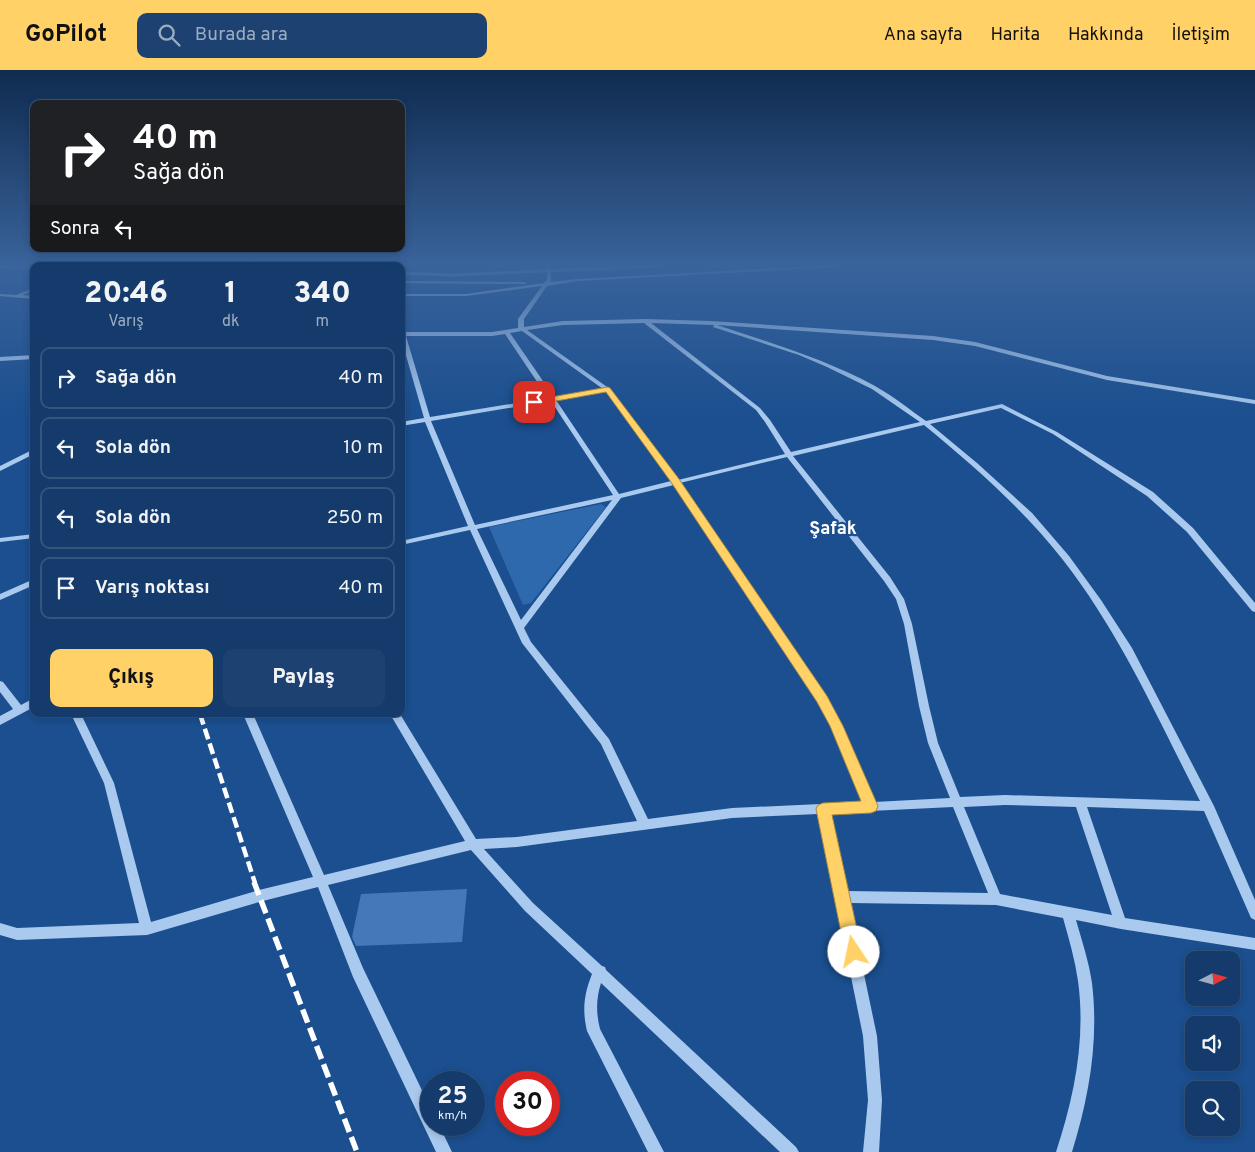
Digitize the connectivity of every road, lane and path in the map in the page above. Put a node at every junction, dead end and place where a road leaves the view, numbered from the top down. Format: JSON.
{"nodes":[{"id":1,"x":522,"y":316,"type":"edge"},
{"id":2,"x":644,"y":321,"type":"junction"},
{"id":3,"x":711,"y":323,"type":"junction"},
{"id":4,"x":521,"y":328,"type":"junction"},
{"id":5,"x":507,"y":332,"type":"junction"},
{"id":6,"x":405,"y":334,"type":"edge"},
{"id":7,"x":405,"y":344,"type":"edge"},
{"id":8,"x":30,"y":358,"type":"edge"},
{"id":9,"x":0,"y":359,"type":"edge"},
{"id":10,"x":608,"y":390,"type":"junction"},
{"id":11,"x":551,"y":400,"type":"junction"},
{"id":12,"x":1255,"y":402,"type":"edge"},
{"id":13,"x":427,"y":419,"type":"junction"},
{"id":14,"x":924,"y":422,"type":"junction"},
{"id":15,"x":405,"y":423,"type":"edge"},
{"id":16,"x":30,"y":454,"type":"edge"},
{"id":17,"x":790,"y":456,"type":"junction"},
{"id":18,"x":0,"y":469,"type":"edge"},
{"id":19,"x":675,"y":481,"type":"junction"},
{"id":20,"x":618,"y":496,"type":"junction"},
{"id":21,"x":472,"y":526,"type":"junction"},
{"id":22,"x":30,"y":536,"type":"edge"},
{"id":23,"x":0,"y":540,"type":"edge"},
{"id":24,"x":405,"y":542,"type":"edge"},
{"id":25,"x":30,"y":584,"type":"edge"},
{"id":26,"x":0,"y":597,"type":"edge"},
{"id":27,"x":1255,"y":609,"type":"edge"},
{"id":28,"x":520,"y":627,"type":"junction"},
{"id":29,"x":0,"y":685,"type":"edge"},
{"id":30,"x":30,"y":704,"type":"edge"},
{"id":31,"x":20,"y":710,"type":"junction"},
{"id":32,"x":77,"y":717,"type":"edge"},
{"id":33,"x":249,"y":717,"type":"edge"},
{"id":34,"x":397,"y":717,"type":"edge"},
{"id":35,"x":0,"y":721,"type":"edge"},
{"id":36,"x":1080,"y":802,"type":"junction"},
{"id":37,"x":958,"y":803,"type":"junction"},
{"id":38,"x":871,"y":806,"type":"junction"},
{"id":39,"x":1208,"y":806,"type":"junction"},
{"id":40,"x":823,"y":809,"type":"junction"},
{"id":41,"x":645,"y":825,"type":"junction"},
{"id":42,"x":473,"y":844,"type":"junction"},
{"id":43,"x":321,"y":881,"type":"junction"},
{"id":44,"x":842,"y":897,"type":"junction"},
{"id":45,"x":996,"y":900,"type":"junction"},
{"id":46,"x":1068,"y":913,"type":"junction"},
{"id":47,"x":1255,"y":914,"type":"edge"},
{"id":48,"x":1121,"y":923,"type":"junction"},
{"id":49,"x":147,"y":928,"type":"junction"},
{"id":50,"x":0,"y":929,"type":"edge"},
{"id":51,"x":1255,"y":944,"type":"edge"},
{"id":52,"x":600,"y":972,"type":"junction"},
{"id":53,"x":420,"y":1102,"type":"edge"},
{"id":54,"x":436,"y":1136,"type":"edge"},
{"id":55,"x":444,"y":1152,"type":"edge"},
{"id":56,"x":656,"y":1152,"type":"edge"},
{"id":57,"x":791,"y":1152,"type":"edge"},
{"id":58,"x":871,"y":1152,"type":"edge"},
{"id":59,"x":1064,"y":1152,"type":"edge"}],
"edges":[{"from":1,"to":4,"type":"street"},
{"from":2,"to":3,"type":"street"},
{"from":2,"to":4,"type":"street"},
{"from":2,"to":17,"type":"street"},
{"from":3,"to":12,"type":"street"},
{"from":3,"to":14,"type":"street"},
{"from":4,"to":5,"type":"street"},
{"from":4,"to":10,"type":"street"},
{"from":5,"to":6,"type":"street"},
{"from":5,"to":11,"type":"street"},
{"from":7,"to":13,"type":"street"},
{"from":8,"to":9,"type":"street"},
{"from":10,"to":11,"type":"street"},
{"from":10,"to":19,"type":"street"},
{"from":11,"to":13,"type":"street"},
{"from":11,"to":20,"type":"street"},
{"from":13,"to":15,"type":"street"},
{"from":13,"to":21,"type":"street"},
{"from":14,"to":17,"type":"street"},
{"from":14,"to":27,"type":"street"},
{"from":14,"to":39,"type":"street"},
{"from":16,"to":18,"type":"street"},
{"from":17,"to":19,"type":"street"},
{"from":17,"to":37,"type":"street"},
{"from":19,"to":20,"type":"street"},
{"from":19,"to":38,"type":"street"},
{"from":20,"to":21,"type":"street"},
{"from":20,"to":28,"type":"street"},
{"from":21,"to":24,"type":"street"},
{"from":21,"to":28,"type":"street"},
{"from":22,"to":23,"type":"street"},
{"from":25,"to":26,"type":"street"},
{"from":28,"to":41,"type":"street"},
{"from":29,"to":31,"type":"street"},
{"from":30,"to":31,"type":"street"},
{"from":31,"to":35,"type":"street"},
{"from":32,"to":49,"type":"street"},
{"from":33,"to":43,"type":"street"},
{"from":34,"to":42,"type":"street"},
{"from":36,"to":37,"type":"street"},
{"from":36,"to":39,"type":"street"},
{"from":36,"to":48,"type":"street"},
{"from":37,"to":38,"type":"street"},
{"from":37,"to":45,"type":"street"},
{"from":38,"to":40,"type":"street"},
{"from":39,"to":47,"type":"street"},
{"from":40,"to":41,"type":"street"},
{"from":40,"to":44,"type":"street"},
{"from":41,"to":42,"type":"street"},
{"from":42,"to":43,"type":"street"},
{"from":42,"to":52,"type":"street"},
{"from":43,"to":49,"type":"street"},
{"from":43,"to":53,"type":"street"},
{"from":44,"to":45,"type":"street"},
{"from":44,"to":58,"type":"street"},
{"from":45,"to":46,"type":"street"},
{"from":46,"to":48,"type":"street"},
{"from":46,"to":59,"type":"street"},
{"from":48,"to":51,"type":"street"},
{"from":49,"to":50,"type":"street"},
{"from":52,"to":56,"type":"street"},
{"from":52,"to":57,"type":"street"},
{"from":54,"to":55,"type":"street"}]}
